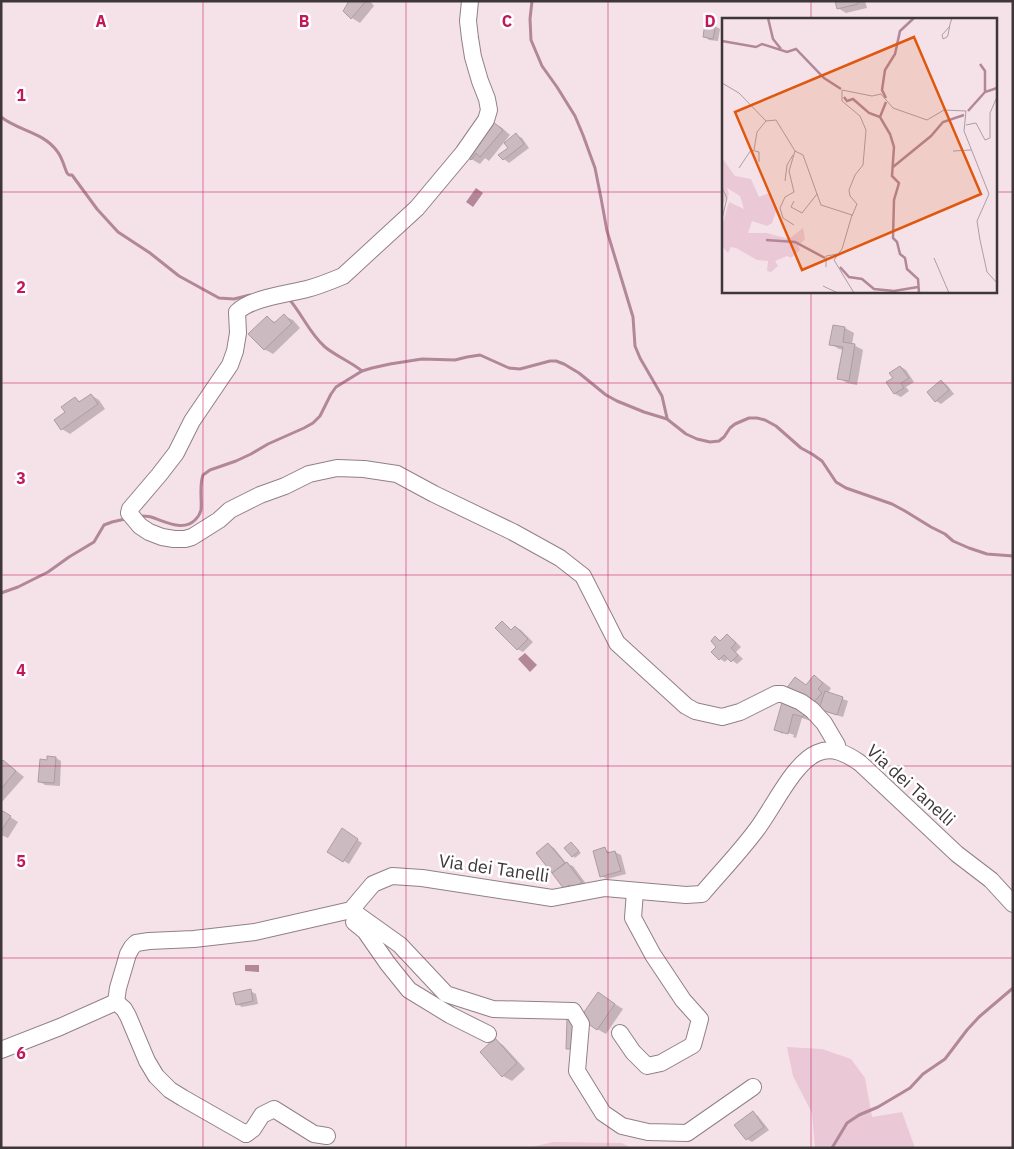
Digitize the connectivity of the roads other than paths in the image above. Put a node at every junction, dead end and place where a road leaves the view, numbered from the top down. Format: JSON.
{"nodes":[{"id":1,"x":470,"y":1,"type":"edge"},
{"id":2,"x":837,"y":751,"type":"junction"},
{"id":3,"x":636,"y":891,"type":"junction"},
{"id":4,"x":1013,"y":904,"type":"edge"},
{"id":5,"x":347,"y":911,"type":"junction"},
{"id":6,"x":116,"y":1002,"type":"junction"},
{"id":7,"x":620,"y":1033,"type":"dead end"},
{"id":8,"x":488,"y":1034,"type":"dead end"},
{"id":9,"x":1,"y":1050,"type":"edge"},
{"id":10,"x":753,"y":1088,"type":"dead end"},
{"id":11,"x":327,"y":1136,"type":"dead end"},
{"id":12,"x":245,"y":1141,"type":"edge"}],
"edges":[{"from":1,"to":2,"type":"street"},
{"from":2,"to":3,"type":"street","name":"Via dei Tanelli"},
{"from":2,"to":4,"type":"street","name":"Via dei Tanelli"},
{"from":3,"to":5,"type":"street","name":"Via dei Tanelli"},
{"from":3,"to":7,"type":"street"},
{"from":5,"to":6,"type":"street"},
{"from":5,"to":8,"type":"street"},
{"from":5,"to":10,"type":"street"},
{"from":6,"to":9,"type":"street"},
{"from":6,"to":12,"type":"street"},
{"from":11,"to":12,"type":"street"}]}
